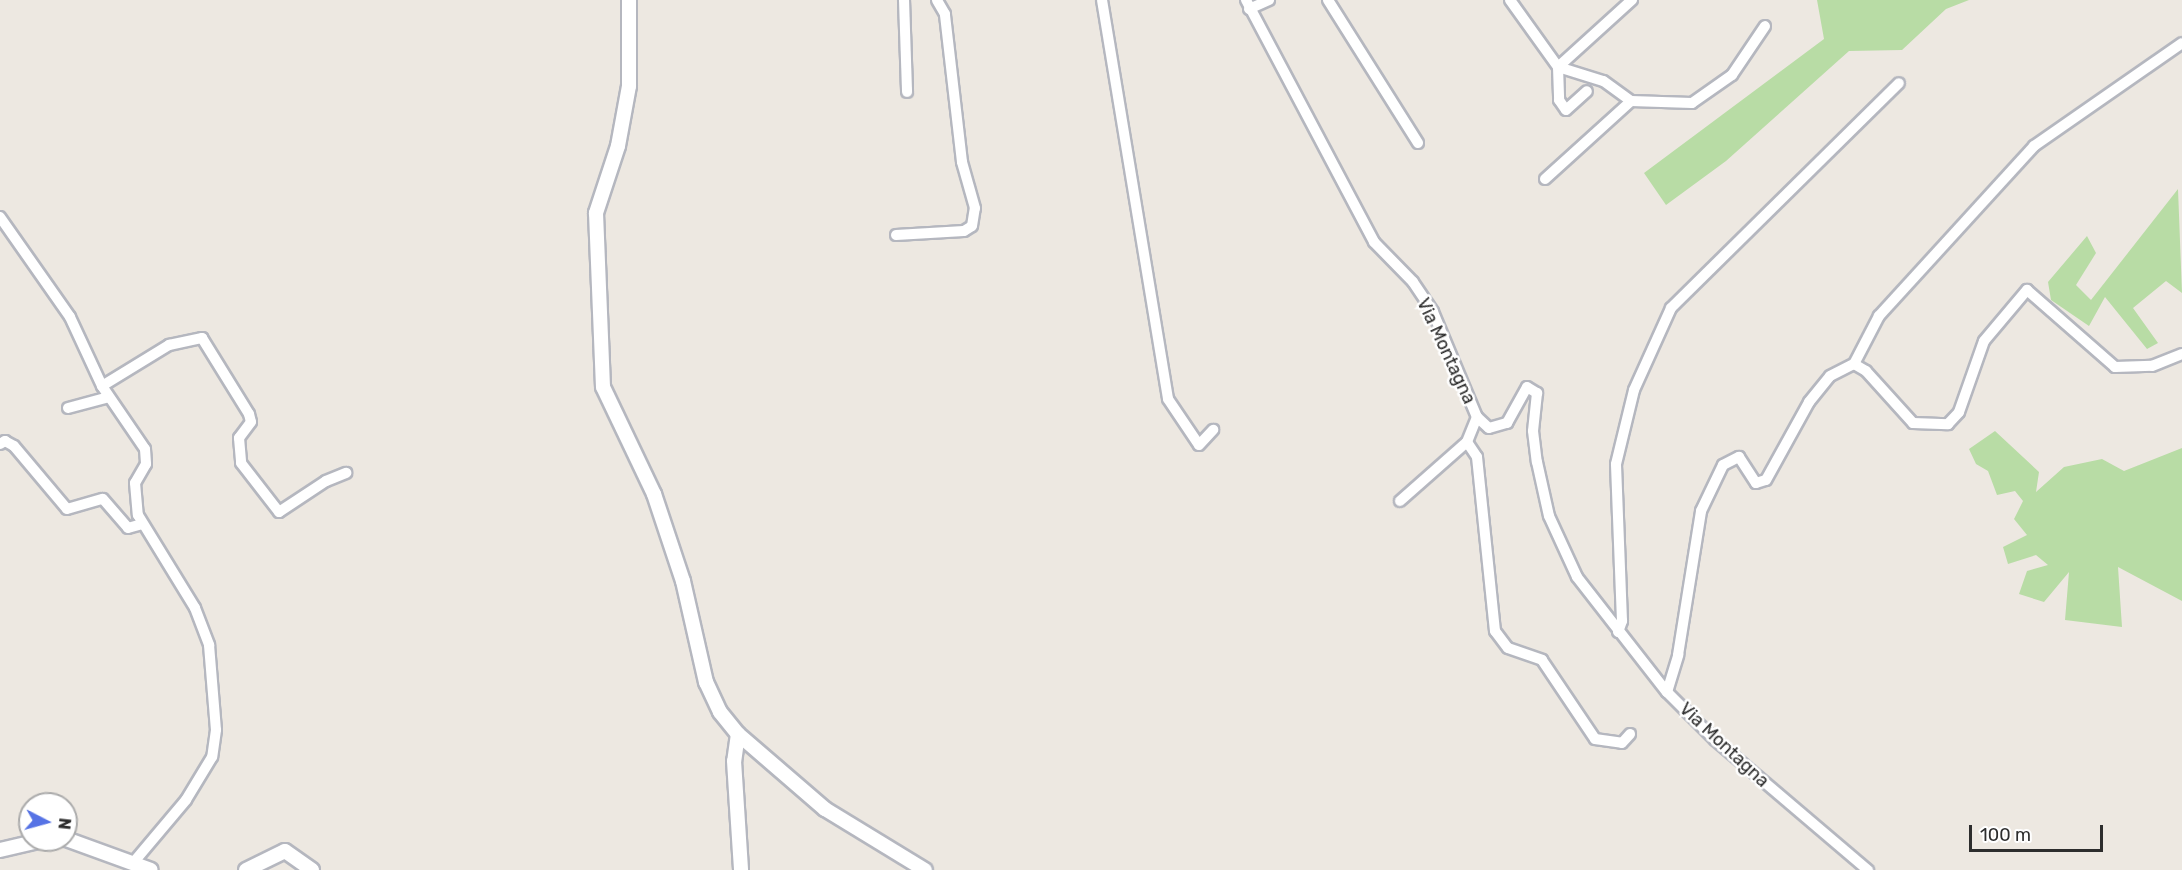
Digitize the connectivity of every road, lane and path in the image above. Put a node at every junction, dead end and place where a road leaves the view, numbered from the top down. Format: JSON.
{"nodes":[{"id":1,"x":629,"y":0,"type":"edge"},
{"id":2,"x":904,"y":0,"type":"edge"},
{"id":3,"x":937,"y":0,"type":"edge"},
{"id":4,"x":1101,"y":0,"type":"edge"},
{"id":5,"x":1269,"y":0,"type":"edge"},
{"id":6,"x":1328,"y":0,"type":"edge"},
{"id":7,"x":1510,"y":0,"type":"edge"},
{"id":8,"x":1632,"y":0,"type":"edge"},
{"id":9,"x":1247,"y":4,"type":"edge"},
{"id":10,"x":1766,"y":26,"type":"dead end"},
{"id":11,"x":2182,"y":43,"type":"edge"},
{"id":12,"x":1558,"y":67,"type":"junction"},
{"id":13,"x":1899,"y":83,"type":"dead end"},
{"id":14,"x":1587,"y":91,"type":"dead end"},
{"id":15,"x":907,"y":92,"type":"dead end"},
{"id":16,"x":1631,"y":101,"type":"junction"},
{"id":17,"x":1418,"y":143,"type":"dead end"},
{"id":18,"x":1545,"y":179,"type":"dead end"},
{"id":19,"x":0,"y":217,"type":"edge"},
{"id":20,"x":896,"y":235,"type":"dead end"},
{"id":21,"x":2182,"y":354,"type":"edge"},
{"id":22,"x":1854,"y":364,"type":"junction"},
{"id":23,"x":1527,"y":376,"type":"dead end"},
{"id":24,"x":102,"y":386,"type":"junction"},
{"id":25,"x":1527,"y":387,"type":"junction"},
{"id":26,"x":109,"y":397,"type":"junction"},
{"id":27,"x":68,"y":408,"type":"dead end"},
{"id":28,"x":1477,"y":417,"type":"junction"},
{"id":29,"x":1213,"y":430,"type":"dead end"},
{"id":30,"x":1467,"y":442,"type":"junction"},
{"id":31,"x":0,"y":444,"type":"edge"},
{"id":32,"x":346,"y":473,"type":"dead end"},
{"id":33,"x":1400,"y":501,"type":"dead end"},
{"id":34,"x":142,"y":524,"type":"junction"},
{"id":35,"x":1618,"y":632,"type":"junction"},
{"id":36,"x":1667,"y":692,"type":"junction"},
{"id":37,"x":738,"y":734,"type":"junction"},
{"id":38,"x":1630,"y":734,"type":"dead end"},
{"id":39,"x":78,"y":844,"type":"edge"},
{"id":40,"x":18,"y":846,"type":"edge"},
{"id":41,"x":0,"y":850,"type":"edge"},
{"id":42,"x":133,"y":863,"type":"junction"},
{"id":43,"x":151,"y":870,"type":"edge"},
{"id":44,"x":246,"y":870,"type":"edge"},
{"id":45,"x":312,"y":870,"type":"edge"},
{"id":46,"x":741,"y":870,"type":"edge"},
{"id":47,"x":925,"y":870,"type":"edge"},
{"id":48,"x":1868,"y":870,"type":"edge"}],
"edges":[{"from":1,"to":37,"type":"main road"},
{"from":2,"to":15,"type":"street"},
{"from":3,"to":20,"type":"street"},
{"from":4,"to":29,"type":"street"},
{"from":5,"to":9,"type":"street"},
{"from":6,"to":17,"type":"street"},
{"from":7,"to":12,"type":"street"},
{"from":8,"to":12,"type":"street"},
{"from":9,"to":28,"type":"street","name":"Via Montagna"},
{"from":10,"to":16,"type":"street"},
{"from":11,"to":22,"type":"street"},
{"from":12,"to":14,"type":"street"},
{"from":12,"to":16,"type":"street"},
{"from":13,"to":35,"type":"street"},
{"from":16,"to":18,"type":"street"},
{"from":19,"to":24,"type":"street"},
{"from":21,"to":22,"type":"street"},
{"from":22,"to":36,"type":"street"},
{"from":23,"to":25,"type":"street"},
{"from":24,"to":26,"type":"street"},
{"from":24,"to":32,"type":"street"},
{"from":25,"to":28,"type":"street","name":"Via Montagna"},
{"from":25,"to":35,"type":"street","name":"Via Montagna"},
{"from":26,"to":27,"type":"street"},
{"from":26,"to":34,"type":"street"},
{"from":28,"to":30,"type":"street"},
{"from":30,"to":33,"type":"street"},
{"from":30,"to":38,"type":"street"},
{"from":31,"to":34,"type":"street"},
{"from":34,"to":42,"type":"street"},
{"from":35,"to":36,"type":"street","name":"Via Montagna"},
{"from":36,"to":48,"type":"street","name":"Via Montagna"},
{"from":37,"to":46,"type":"main road"},
{"from":37,"to":47,"type":"main road"},
{"from":39,"to":42,"type":"main road"},
{"from":40,"to":41,"type":"main road"},
{"from":42,"to":43,"type":"main road"},
{"from":44,"to":45,"type":"main road"}]}
